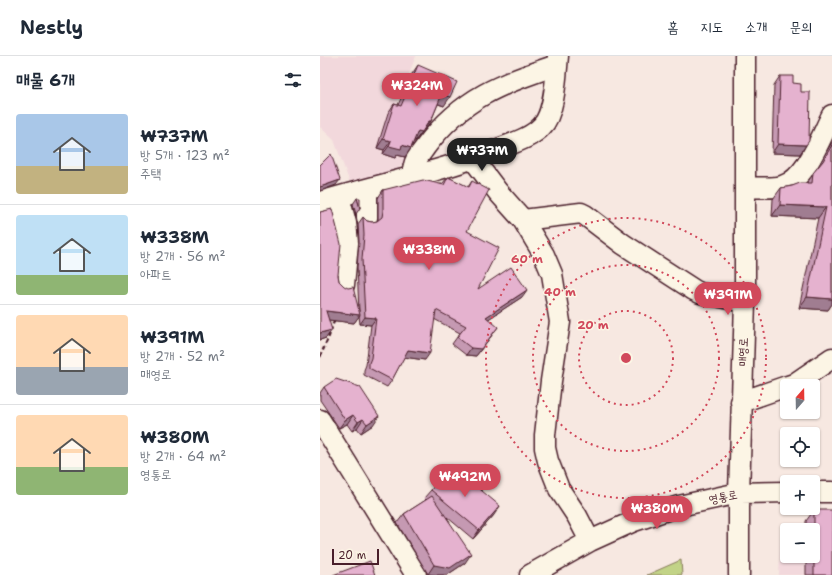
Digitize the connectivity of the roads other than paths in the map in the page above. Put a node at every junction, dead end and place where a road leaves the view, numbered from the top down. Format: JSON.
{"nodes":[{"id":1,"x":745,"y":56,"type":"edge"},
{"id":2,"x":557,"y":60,"type":"edge"},
{"id":3,"x":832,"y":115,"type":"edge"},
{"id":4,"x":473,"y":159,"type":"junction"},
{"id":5,"x":413,"y":176,"type":"junction"},
{"id":6,"x":745,"y":187,"type":"junction"},
{"id":7,"x":364,"y":190,"type":"junction"},
{"id":8,"x":329,"y":200,"type":"edge"},
{"id":9,"x":367,"y":218,"type":"dead end"},
{"id":10,"x":523,"y":220,"type":"junction"},
{"id":11,"x":344,"y":285,"type":"edge"},
{"id":12,"x":745,"y":302,"type":"junction"},
{"id":13,"x":832,"y":358,"type":"edge"},
{"id":14,"x":801,"y":379,"type":"edge"},
{"id":15,"x":780,"y":388,"type":"edge"},
{"id":16,"x":742,"y":402,"type":"junction"},
{"id":17,"x":320,"y":420,"type":"edge"},
{"id":18,"x":780,"y":492,"type":"edge"},
{"id":19,"x":820,"y":492,"type":"edge"},
{"id":20,"x":832,"y":492,"type":"edge"},
{"id":21,"x":739,"y":493,"type":"junction"},
{"id":22,"x":590,"y":541,"type":"junction"},
{"id":23,"x":416,"y":575,"type":"edge"},
{"id":24,"x":530,"y":575,"type":"edge"},
{"id":25,"x":739,"y":575,"type":"edge"}],
"edges":[{"from":1,"to":6,"type":"street","name":"매영로"},
{"from":2,"to":4,"type":"street"},
{"from":2,"to":5,"type":"street"},
{"from":3,"to":6,"type":"street"},
{"from":4,"to":5,"type":"street"},
{"from":4,"to":10,"type":"street"},
{"from":5,"to":7,"type":"street"},
{"from":6,"to":12,"type":"street","name":"매영로"},
{"from":7,"to":8,"type":"street"},
{"from":7,"to":9,"type":"street"},
{"from":8,"to":11,"type":"street"},
{"from":10,"to":12,"type":"street"},
{"from":10,"to":22,"type":"street"},
{"from":12,"to":16,"type":"street","name":"매영로"},
{"from":13,"to":14,"type":"street"},
{"from":15,"to":16,"type":"street"},
{"from":16,"to":21,"type":"street","name":"매영로"},
{"from":17,"to":23,"type":"street"},
{"from":18,"to":21,"type":"street","name":"영통로"},
{"from":19,"to":20,"type":"street"},
{"from":21,"to":22,"type":"street","name":"영통로"},
{"from":21,"to":25,"type":"street","name":"매영로"},
{"from":22,"to":24,"type":"street","name":"영통로"}]}
